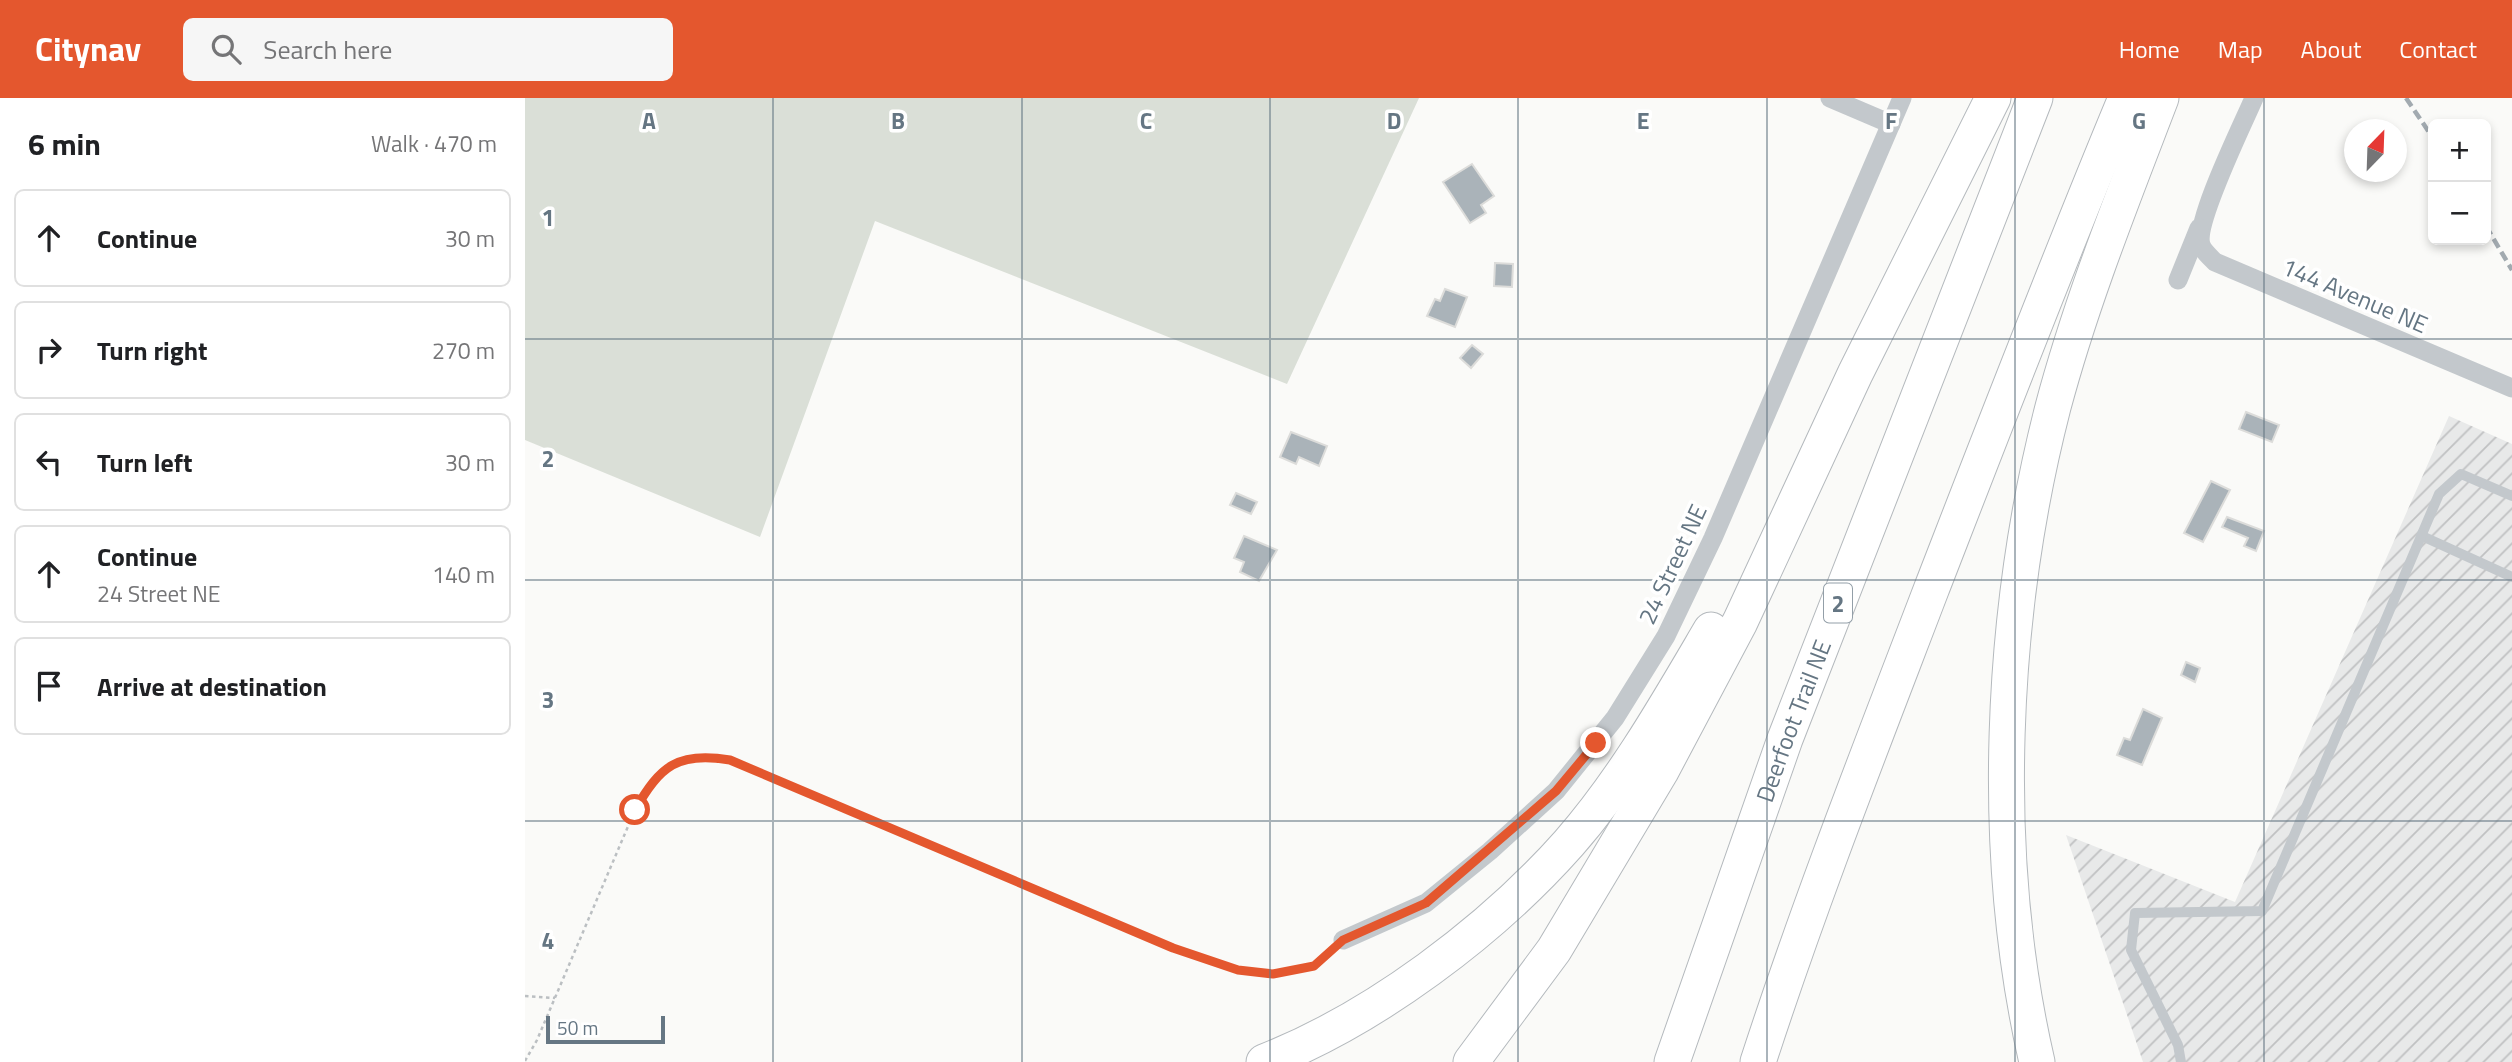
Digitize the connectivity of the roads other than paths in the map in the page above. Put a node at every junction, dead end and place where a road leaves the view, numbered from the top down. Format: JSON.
{"nodes":[{"id":1,"x":1830,"y":98,"type":"edge"},
{"id":2,"x":1902,"y":98,"type":"edge"},
{"id":3,"x":1993,"y":98,"type":"edge"},
{"id":4,"x":2035,"y":98,"type":"edge"},
{"id":5,"x":2126,"y":98,"type":"edge"},
{"id":6,"x":2161,"y":98,"type":"edge"},
{"id":7,"x":2254,"y":98,"type":"edge"},
{"id":8,"x":1891,"y":124,"type":"junction"},
{"id":9,"x":2202,"y":224,"type":"junction"},
{"id":10,"x":2178,"y":280,"type":"dead end"},
{"id":11,"x":1855,"y":374,"type":"junction"},
{"id":12,"x":2512,"y":388,"type":"edge"},
{"id":13,"x":2512,"y":496,"type":"edge"},
{"id":14,"x":2421,"y":536,"type":"junction"},
{"id":15,"x":2512,"y":577,"type":"edge"},
{"id":16,"x":2011,"y":884,"type":"junction"},
{"id":17,"x":1343,"y":940,"type":"road end"},
{"id":18,"x":1264,"y":1062,"type":"edge"},
{"id":19,"x":1471,"y":1062,"type":"edge"},
{"id":20,"x":1672,"y":1062,"type":"edge"},
{"id":21,"x":1758,"y":1062,"type":"edge"},
{"id":22,"x":2037,"y":1062,"type":"edge"},
{"id":23,"x":2058,"y":1062,"type":"edge"},
{"id":24,"x":2181,"y":1062,"type":"edge"}],
"edges":[{"from":1,"to":8,"type":"street"},
{"from":2,"to":8,"type":"street","name":"24 Street NE"},
{"from":3,"to":11,"type":"highway"},
{"from":4,"to":20,"type":"highway","name":"Deerfoot Trail NE","number":"2"},
{"from":5,"to":21,"type":"highway"},
{"from":6,"to":16,"type":"highway"},
{"from":7,"to":9,"type":"street"},
{"from":8,"to":17,"type":"street","name":"24 Street NE"},
{"from":9,"to":10,"type":"street"},
{"from":9,"to":12,"type":"street","name":"144 Avenue NE"},
{"from":11,"to":18,"type":"highway"},
{"from":11,"to":19,"type":"highway"},
{"from":13,"to":14,"type":"lane"},
{"from":14,"to":15,"type":"lane"},
{"from":14,"to":24,"type":"lane"},
{"from":16,"to":22,"type":"highway"},
{"from":16,"to":23,"type":"highway"}]}
